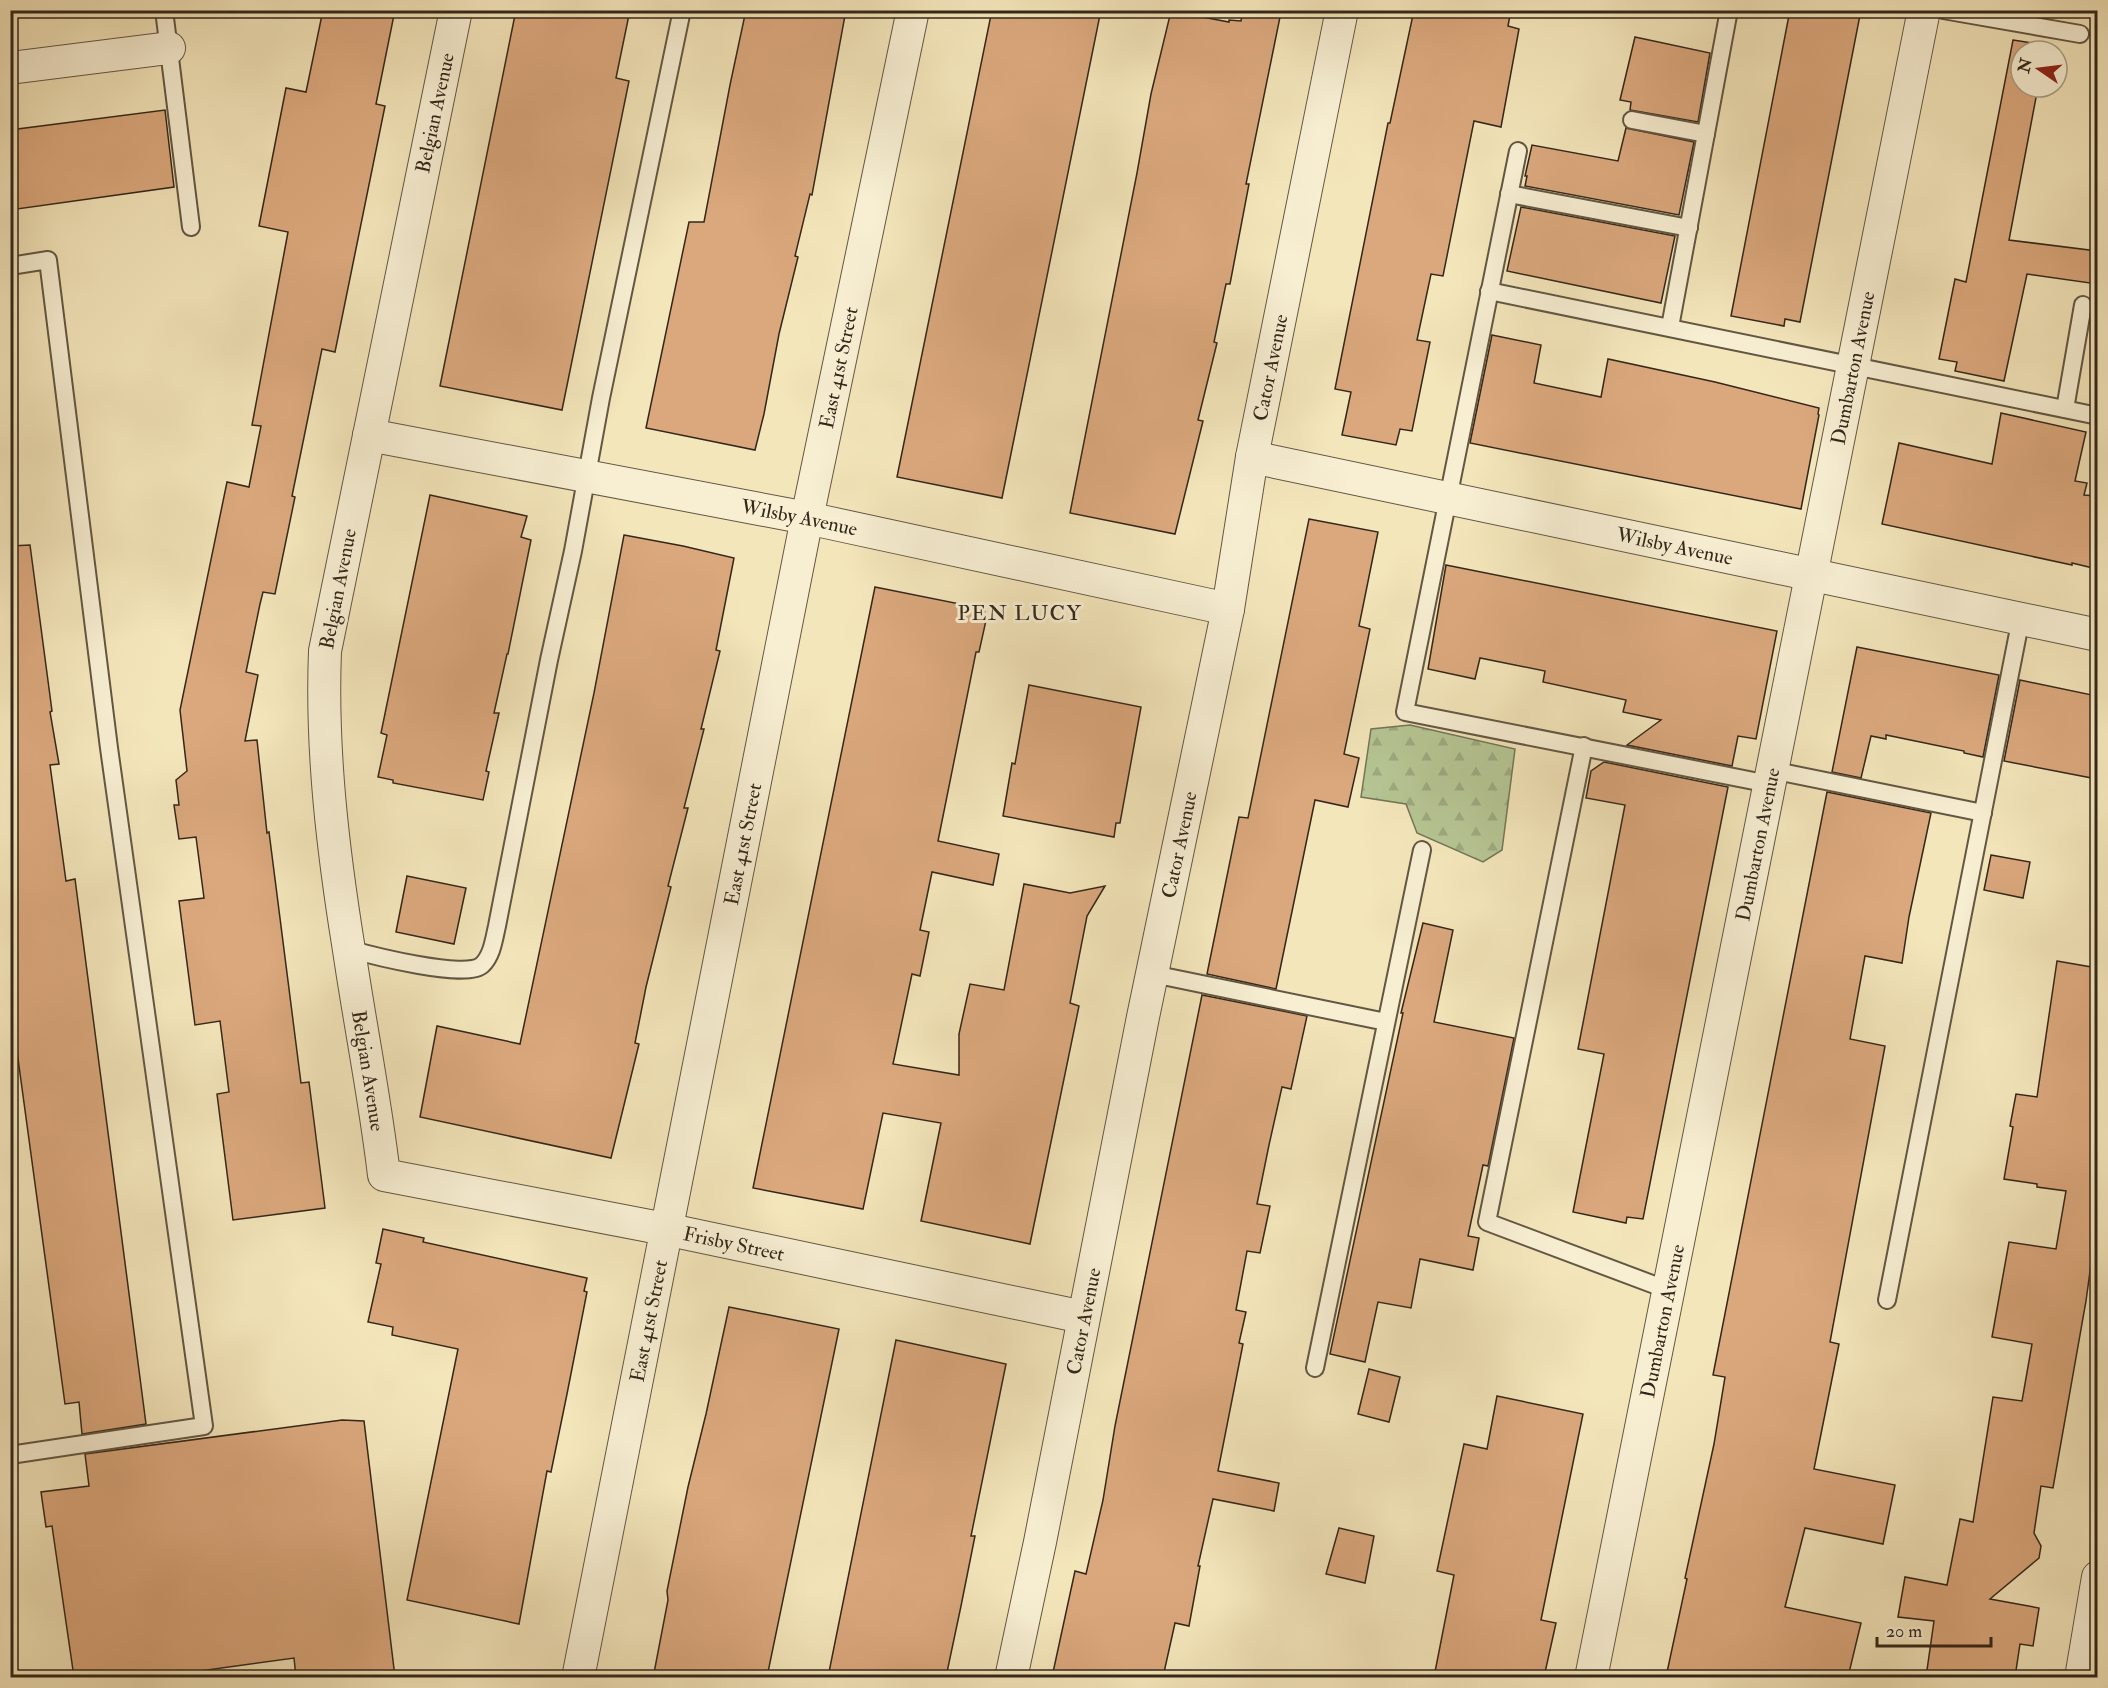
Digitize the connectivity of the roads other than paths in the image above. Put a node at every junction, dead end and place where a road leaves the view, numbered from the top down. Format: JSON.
{"nodes":[{"id":1,"x":164,"y":10,"type":"edge"},
{"id":2,"x":456,"y":10,"type":"edge"},
{"id":3,"x":682,"y":10,"type":"edge"},
{"id":4,"x":913,"y":10,"type":"edge"},
{"id":5,"x":1342,"y":10,"type":"edge"},
{"id":6,"x":1729,"y":10,"type":"edge"},
{"id":7,"x":1924,"y":10,"type":"edge"},
{"id":8,"x":1943,"y":10,"type":"edge"},
{"id":9,"x":2080,"y":34,"type":"dead end"},
{"id":10,"x":169,"y":48,"type":"junction"},
{"id":11,"x":10,"y":69,"type":"edge"},
{"id":12,"x":1632,"y":120,"type":"dead end"},
{"id":13,"x":1706,"y":134,"type":"junction"},
{"id":14,"x":1518,"y":151,"type":"dead end"},
{"id":15,"x":1509,"y":194,"type":"junction"},
{"id":16,"x":191,"y":226,"type":"dead end"},
{"id":17,"x":1689,"y":228,"type":"junction"},
{"id":18,"x":10,"y":266,"type":"edge"},
{"id":19,"x":1489,"y":291,"type":"junction"},
{"id":20,"x":2083,"y":305,"type":"dead end"},
{"id":21,"x":1670,"y":327,"type":"junction"},
{"id":22,"x":1853,"y":365,"type":"junction"},
{"id":23,"x":2065,"y":409,"type":"junction"},
{"id":24,"x":2097,"y":416,"type":"edge"},
{"id":25,"x":369,"y":435,"type":"junction"},
{"id":26,"x":1252,"y":457,"type":"junction"},
{"id":27,"x":586,"y":476,"type":"junction"},
{"id":28,"x":1448,"y":498,"type":"junction"},
{"id":29,"x":807,"y":518,"type":"junction"},
{"id":30,"x":1811,"y":574,"type":"junction"},
{"id":31,"x":1228,"y":609,"type":"junction"},
{"id":32,"x":2021,"y":618,"type":"junction"},
{"id":33,"x":2097,"y":635,"type":"edge"},
{"id":34,"x":1584,"y":746,"type":"junction"},
{"id":35,"x":1770,"y":777,"type":"junction"},
{"id":36,"x":1983,"y":813,"type":"junction"},
{"id":37,"x":1422,"y":850,"type":"dead end"},
{"id":38,"x":349,"y":949,"type":"junction"},
{"id":39,"x":1153,"y":974,"type":"junction"},
{"id":40,"x":1386,"y":1022,"type":"junction"},
{"id":41,"x":384,"y":1174,"type":"joint"},
{"id":42,"x":665,"y":1229,"type":"junction"},
{"id":43,"x":1668,"y":1290,"type":"junction"},
{"id":44,"x":1887,"y":1300,"type":"dead end"},
{"id":45,"x":1083,"y":1317,"type":"junction"},
{"id":46,"x":1315,"y":1368,"type":"dead end"},
{"id":47,"x":10,"y":1455,"type":"edge"},
{"id":48,"x":2097,"y":1577,"type":"edge"},
{"id":49,"x":578,"y":1677,"type":"edge"},
{"id":50,"x":1011,"y":1677,"type":"edge"},
{"id":51,"x":1591,"y":1677,"type":"edge"},
{"id":52,"x":2081,"y":1677,"type":"edge"}],
"edges":[{"from":1,"to":10,"type":"lane"},
{"from":2,"to":25,"type":"street","name":"Belgian Avenue"},
{"from":3,"to":27,"type":"lane"},
{"from":4,"to":29,"type":"street","name":"East 41st Street"},
{"from":5,"to":26,"type":"street","name":"Cator Avenue"},
{"from":6,"to":13,"type":"lane"},
{"from":7,"to":22,"type":"street","name":"Dumbarton Avenue"},
{"from":8,"to":9,"type":"lane"},
{"from":10,"to":11,"type":"street"},
{"from":10,"to":16,"type":"lane"},
{"from":12,"to":13,"type":"lane"},
{"from":13,"to":17,"type":"lane"},
{"from":14,"to":15,"type":"lane"},
{"from":15,"to":17,"type":"lane"},
{"from":15,"to":19,"type":"lane"},
{"from":17,"to":21,"type":"lane"},
{"from":18,"to":47,"type":"lane"},
{"from":19,"to":21,"type":"lane"},
{"from":19,"to":28,"type":"lane"},
{"from":20,"to":23,"type":"lane"},
{"from":21,"to":22,"type":"lane"},
{"from":22,"to":23,"type":"lane"},
{"from":22,"to":30,"type":"street","name":"Dumbarton Avenue"},
{"from":23,"to":24,"type":"lane"},
{"from":25,"to":27,"type":"street","name":"Wilsby Avenue"},
{"from":25,"to":38,"type":"street","name":"Belgian Avenue"},
{"from":26,"to":28,"type":"street","name":"Wilsby Avenue"},
{"from":26,"to":31,"type":"street","name":"Cator Avenue"},
{"from":27,"to":29,"type":"street","name":"Wilsby Avenue"},
{"from":27,"to":38,"type":"lane"},
{"from":28,"to":30,"type":"street","name":"Wilsby Avenue"},
{"from":28,"to":34,"type":"lane"},
{"from":29,"to":31,"type":"street","name":"Wilsby Avenue"},
{"from":29,"to":42,"type":"street","name":"East 41st Street"},
{"from":30,"to":32,"type":"street","name":"Wilsby Avenue"},
{"from":30,"to":35,"type":"street","name":"Dumbarton Avenue"},
{"from":31,"to":39,"type":"street","name":"Cator Avenue"},
{"from":32,"to":33,"type":"street","name":"Wilsby Avenue"},
{"from":32,"to":36,"type":"lane"},
{"from":34,"to":35,"type":"lane"},
{"from":34,"to":43,"type":"lane"},
{"from":35,"to":36,"type":"lane"},
{"from":35,"to":43,"type":"street","name":"Dumbarton Avenue"},
{"from":36,"to":44,"type":"lane"},
{"from":37,"to":40,"type":"lane"},
{"from":38,"to":41,"type":"street","name":"Belgian Avenue"},
{"from":39,"to":40,"type":"lane"},
{"from":39,"to":45,"type":"street","name":"Cator Avenue"},
{"from":40,"to":46,"type":"lane"},
{"from":41,"to":42,"type":"street","name":"Frisby Street"},
{"from":42,"to":45,"type":"street","name":"Frisby Street"},
{"from":42,"to":49,"type":"street","name":"East 41st Street"},
{"from":43,"to":51,"type":"street","name":"Dumbarton Avenue"},
{"from":45,"to":50,"type":"street","name":"Cator Avenue"},
{"from":48,"to":52,"type":"street"}]}
